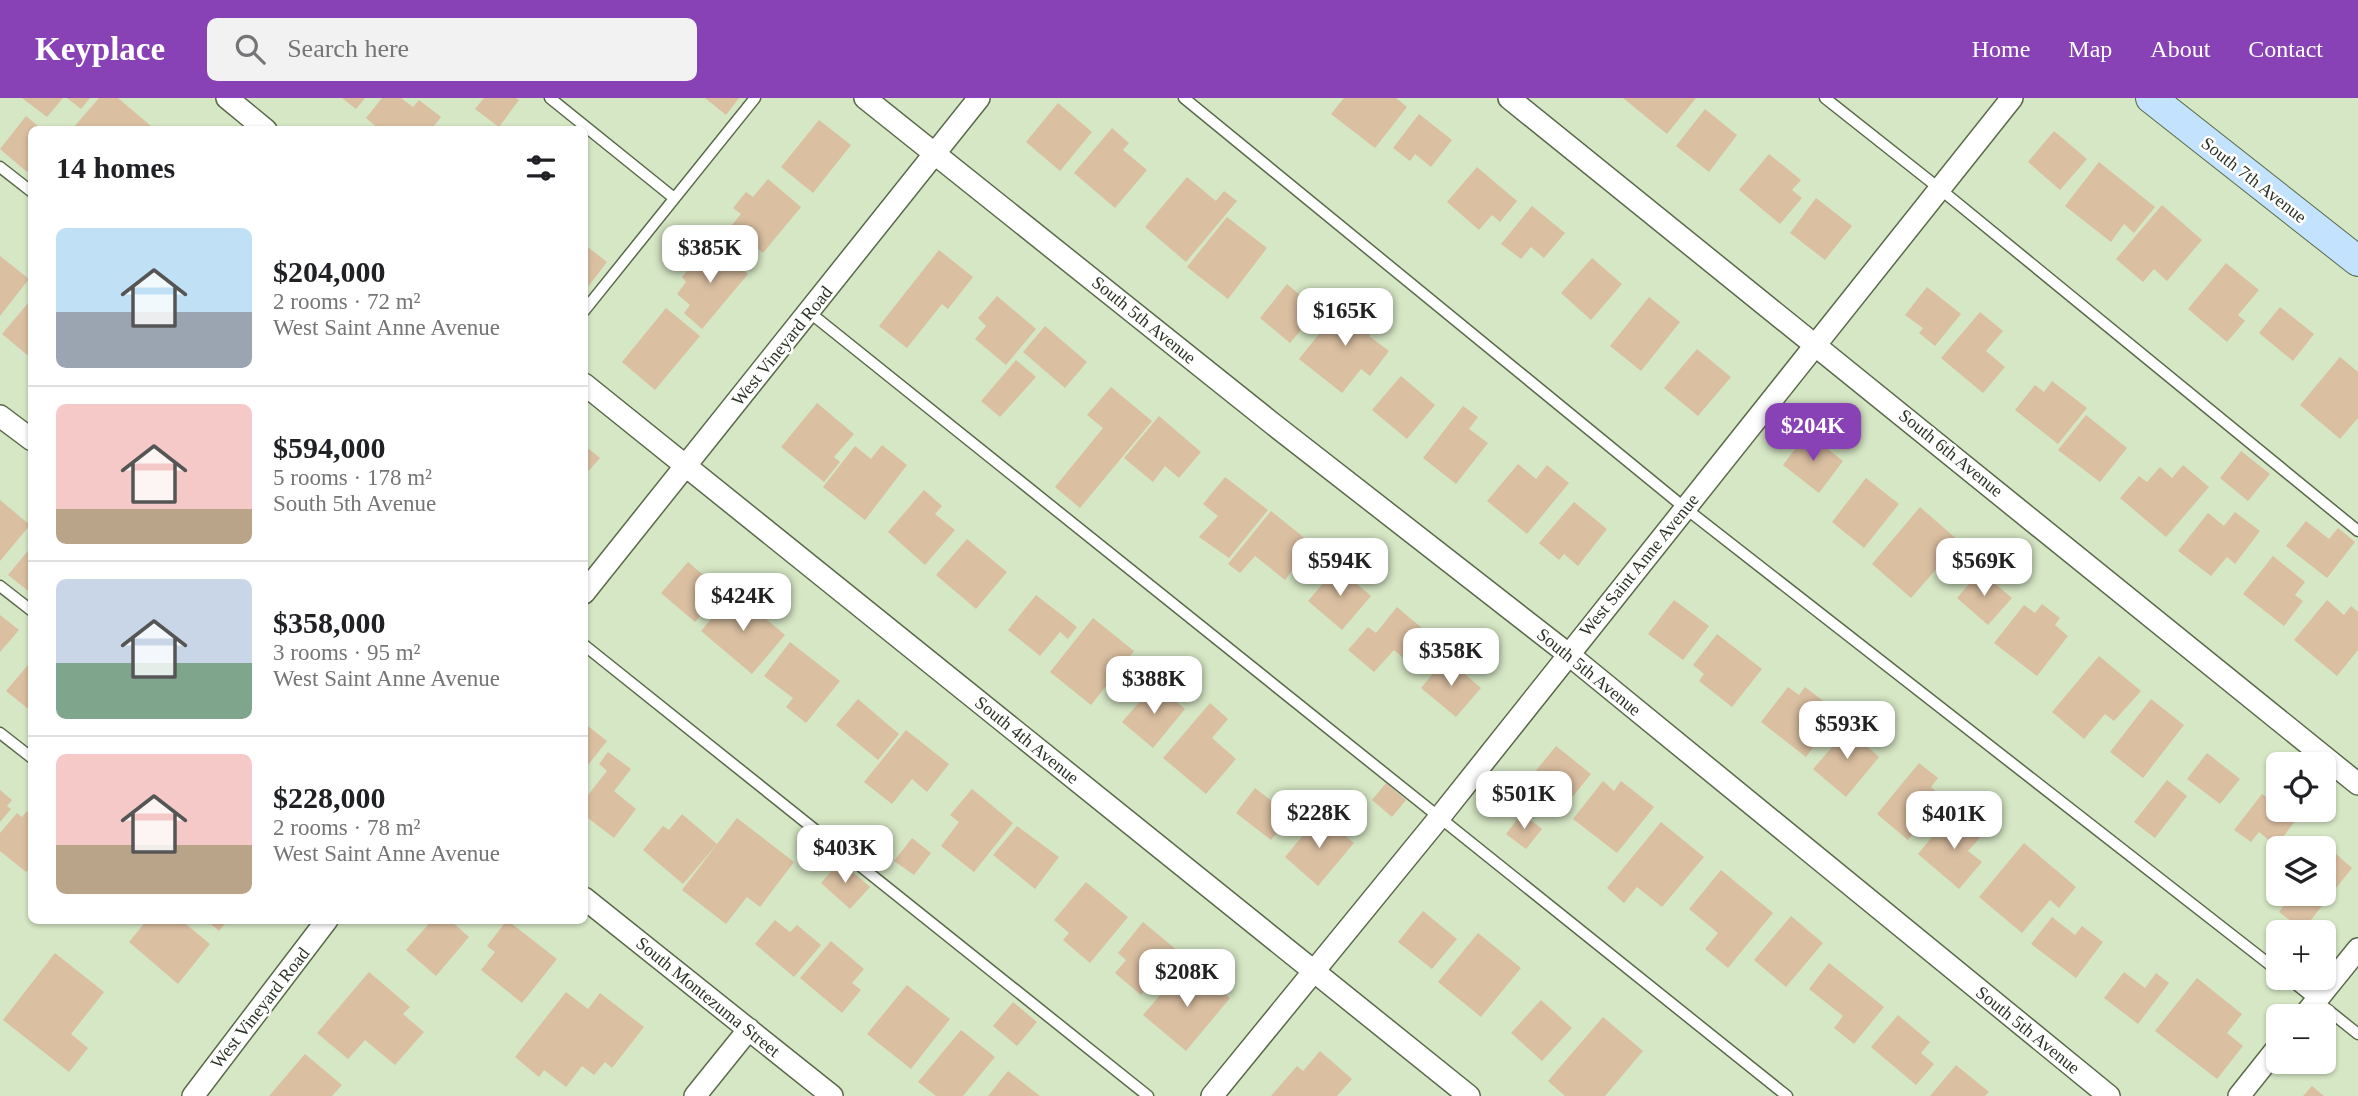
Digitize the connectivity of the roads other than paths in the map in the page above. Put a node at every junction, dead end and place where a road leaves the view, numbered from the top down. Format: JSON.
{"nodes":[{"id":1,"x":227,"y":98,"type":"edge"},
{"id":2,"x":550,"y":98,"type":"edge"},
{"id":3,"x":755,"y":98,"type":"edge"},
{"id":4,"x":865,"y":98,"type":"edge"},
{"id":5,"x":979,"y":98,"type":"edge"},
{"id":6,"x":1184,"y":98,"type":"edge"},
{"id":7,"x":1509,"y":98,"type":"edge"},
{"id":8,"x":1825,"y":98,"type":"edge"},
{"id":9,"x":2012,"y":98,"type":"edge"},
{"id":10,"x":2151,"y":98,"type":"edge"},
{"id":11,"x":261,"y":126,"type":"edge"},
{"id":12,"x":585,"y":126,"type":"edge"},
{"id":13,"x":588,"y":129,"type":"edge"},
{"id":14,"x":935,"y":154,"type":"junction"},
{"id":15,"x":0,"y":167,"type":"edge"},
{"id":16,"x":28,"y":189,"type":"edge"},
{"id":17,"x":1940,"y":189,"type":"junction"},
{"id":18,"x":674,"y":198,"type":"junction"},
{"id":19,"x":2358,"y":261,"type":"edge"},
{"id":20,"x":588,"y":306,"type":"edge"},
{"id":21,"x":809,"y":313,"type":"junction"},
{"id":22,"x":1816,"y":345,"type":"junction"},
{"id":23,"x":588,"y":387,"type":"edge"},
{"id":24,"x":0,"y":416,"type":"edge"},
{"id":25,"x":28,"y":437,"type":"edge"},
{"id":26,"x":686,"y":466,"type":"junction"},
{"id":27,"x":1685,"y":508,"type":"junction"},
{"id":28,"x":2358,"y":531,"type":"edge"},
{"id":29,"x":0,"y":586,"type":"edge"},
{"id":30,"x":588,"y":588,"type":"edge"},
{"id":31,"x":28,"y":608,"type":"edge"},
{"id":32,"x":588,"y":648,"type":"edge"},
{"id":33,"x":1568,"y":654,"type":"junction"},
{"id":34,"x":0,"y":733,"type":"edge"},
{"id":35,"x":28,"y":755,"type":"edge"},
{"id":36,"x":2358,"y":783,"type":"edge"},
{"id":37,"x":1439,"y":818,"type":"junction"},
{"id":38,"x":588,"y":901,"type":"edge"},
{"id":39,"x":324,"y":924,"type":"edge"},
{"id":40,"x":2358,"y":949,"type":"edge"},
{"id":41,"x":2266,"y":962,"type":"edge"},
{"id":42,"x":1315,"y":972,"type":"junction"},
{"id":43,"x":2313,"y":1004,"type":"edge"},
{"id":44,"x":2336,"y":1022,"type":"edge"},
{"id":45,"x":749,"y":1029,"type":"junction"},
{"id":46,"x":2358,"y":1034,"type":"edge"},
{"id":47,"x":2266,"y":1063,"type":"edge"},
{"id":48,"x":192,"y":1096,"type":"edge"},
{"id":49,"x":695,"y":1096,"type":"edge"},
{"id":50,"x":832,"y":1096,"type":"edge"},
{"id":51,"x":1148,"y":1096,"type":"edge"},
{"id":52,"x":1212,"y":1096,"type":"edge"},
{"id":53,"x":1469,"y":1096,"type":"edge"},
{"id":54,"x":1787,"y":1096,"type":"edge"},
{"id":55,"x":2109,"y":1096,"type":"edge"},
{"id":56,"x":2239,"y":1096,"type":"edge"}],
"edges":[{"from":1,"to":11,"type":"street"},
{"from":2,"to":12,"type":"lane"},
{"from":3,"to":18,"type":"lane"},
{"from":4,"to":14,"type":"street","name":"South 5th Avenue"},
{"from":5,"to":14,"type":"street","name":"West Vineyard Road"},
{"from":6,"to":27,"type":"lane"},
{"from":7,"to":22,"type":"street","name":"South 6th Avenue"},
{"from":8,"to":17,"type":"lane"},
{"from":9,"to":17,"type":"street","name":"West Saint Anne Avenue"},
{"from":10,"to":19,"type":"main road","name":"South 7th Avenue"},
{"from":13,"to":18,"type":"lane"},
{"from":14,"to":21,"type":"street","name":"West Vineyard Road"},
{"from":14,"to":33,"type":"street","name":"South 5th Avenue"},
{"from":15,"to":16,"type":"lane"},
{"from":17,"to":22,"type":"street","name":"West Saint Anne Avenue"},
{"from":17,"to":28,"type":"lane"},
{"from":18,"to":20,"type":"lane"},
{"from":21,"to":26,"type":"street","name":"West Vineyard Road"},
{"from":21,"to":37,"type":"lane"},
{"from":22,"to":27,"type":"street","name":"West Saint Anne Avenue"},
{"from":22,"to":36,"type":"street","name":"South 6th Avenue"},
{"from":23,"to":26,"type":"street","name":"South 4th Avenue"},
{"from":24,"to":25,"type":"street"},
{"from":26,"to":30,"type":"street","name":"West Vineyard Road"},
{"from":26,"to":42,"type":"street","name":"South 4th Avenue"},
{"from":27,"to":33,"type":"street","name":"West Saint Anne Avenue"},
{"from":27,"to":41,"type":"lane"},
{"from":29,"to":31,"type":"lane"},
{"from":32,"to":51,"type":"lane"},
{"from":33,"to":37,"type":"street","name":"West Saint Anne Avenue"},
{"from":33,"to":55,"type":"street","name":"South 5th Avenue"},
{"from":34,"to":35,"type":"lane"},
{"from":37,"to":42,"type":"street","name":"West Saint Anne Avenue"},
{"from":37,"to":54,"type":"lane"},
{"from":38,"to":45,"type":"street","name":"South Montezuma Street"},
{"from":39,"to":48,"type":"street","name":"West Vineyard Road"},
{"from":40,"to":43,"type":"street"},
{"from":42,"to":52,"type":"street","name":"West Saint Anne Avenue"},
{"from":42,"to":53,"type":"street","name":"South 4th Avenue"},
{"from":44,"to":46,"type":"lane"},
{"from":45,"to":49,"type":"street"},
{"from":45,"to":50,"type":"street","name":"South Montezuma Street"},
{"from":47,"to":56,"type":"street"}]}
